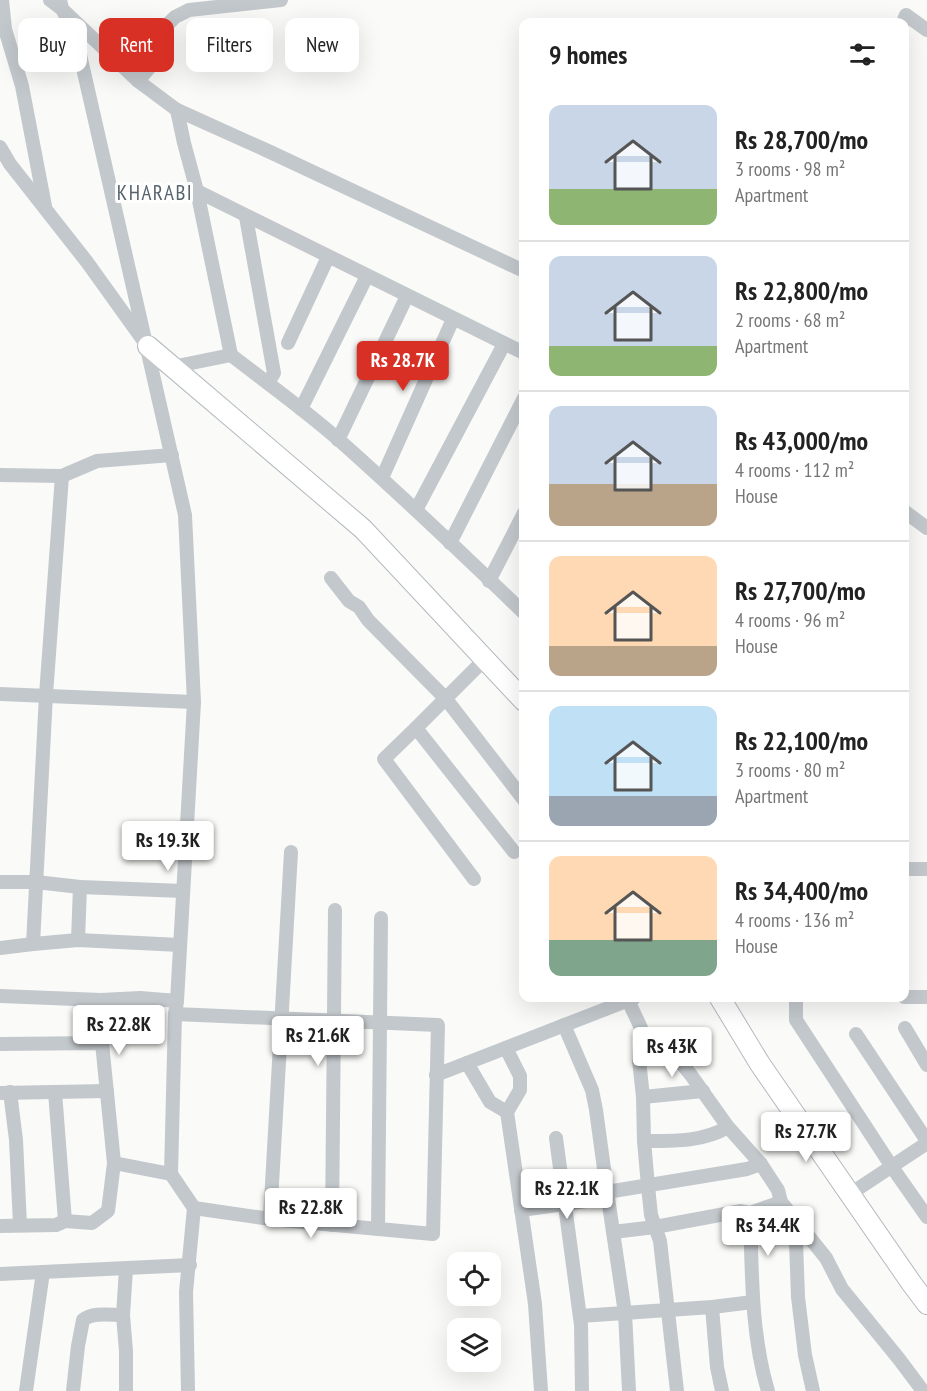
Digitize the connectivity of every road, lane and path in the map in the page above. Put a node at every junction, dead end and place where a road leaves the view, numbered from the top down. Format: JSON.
{"nodes":[{"id":1,"x":2,"y":0,"type":"edge"},
{"id":2,"x":50,"y":0,"type":"edge"},
{"id":3,"x":281,"y":0,"type":"edge"},
{"id":4,"x":61,"y":5,"type":"edge"},
{"id":5,"x":905,"y":18,"type":"edge"},
{"id":6,"x":2,"y":28,"type":"edge"},
{"id":7,"x":927,"y":30,"type":"edge"},
{"id":8,"x":138,"y":81,"type":"junction"},
{"id":9,"x":177,"y":110,"type":"junction"},
{"id":10,"x":0,"y":147,"type":"edge"},
{"id":11,"x":196,"y":191,"type":"junction"},
{"id":12,"x":45,"y":209,"type":"junction"},
{"id":13,"x":246,"y":217,"type":"junction"},
{"id":14,"x":328,"y":257,"type":"junction"},
{"id":15,"x":519,"y":269,"type":"edge"},
{"id":16,"x":367,"y":276,"type":"junction"},
{"id":17,"x":407,"y":296,"type":"junction"},
{"id":18,"x":453,"y":319,"type":"junction"},
{"id":19,"x":288,"y":343,"type":"dead end"},
{"id":20,"x":504,"y":344,"type":"junction"},
{"id":21,"x":148,"y":346,"type":"junction"},
{"id":22,"x":519,"y":351,"type":"edge"},
{"id":23,"x":231,"y":355,"type":"junction"},
{"id":24,"x":172,"y":367,"type":"junction"},
{"id":25,"x":268,"y":383,"type":"junction"},
{"id":26,"x":519,"y":408,"type":"edge"},
{"id":27,"x":301,"y":409,"type":"junction"},
{"id":28,"x":338,"y":440,"type":"junction"},
{"id":29,"x":172,"y":455,"type":"junction"},
{"id":30,"x":0,"y":475,"type":"edge"},
{"id":31,"x":62,"y":476,"type":"junction"},
{"id":32,"x":382,"y":478,"type":"junction"},
{"id":33,"x":416,"y":510,"type":"junction"},
{"id":34,"x":909,"y":515,"type":"edge"},
{"id":35,"x":519,"y":523,"type":"edge"},
{"id":36,"x":927,"y":528,"type":"edge"},
{"id":37,"x":450,"y":543,"type":"junction"},
{"id":38,"x":332,"y":578,"type":"dead end"},
{"id":39,"x":489,"y":581,"type":"junction"},
{"id":40,"x":519,"y":607,"type":"edge"},
{"id":41,"x":484,"y":659,"type":"junction"},
{"id":42,"x":0,"y":694,"type":"edge"},
{"id":43,"x":46,"y":695,"type":"junction"},
{"id":44,"x":519,"y":696,"type":"edge"},
{"id":45,"x":446,"y":699,"type":"junction"},
{"id":46,"x":194,"y":702,"type":"junction"},
{"id":47,"x":416,"y":728,"type":"junction"},
{"id":48,"x":519,"y":794,"type":"edge"},
{"id":49,"x":291,"y":852,"type":"dead end"},
{"id":50,"x":514,"y":852,"type":"dead end"},
{"id":51,"x":909,"y":869,"type":"edge"},
{"id":52,"x":927,"y":869,"type":"edge"},
{"id":53,"x":474,"y":879,"type":"dead end"},
{"id":54,"x":0,"y":882,"type":"edge"},
{"id":55,"x":36,"y":882,"type":"junction"},
{"id":56,"x":80,"y":886,"type":"junction"},
{"id":57,"x":183,"y":891,"type":"junction"},
{"id":58,"x":335,"y":910,"type":"dead end"},
{"id":59,"x":381,"y":918,"type":"dead end"},
{"id":60,"x":78,"y":940,"type":"junction"},
{"id":61,"x":33,"y":944,"type":"junction"},
{"id":62,"x":180,"y":945,"type":"junction"},
{"id":63,"x":0,"y":948,"type":"edge"},
{"id":64,"x":0,"y":996,"type":"edge"},
{"id":65,"x":909,"y":997,"type":"edge"},
{"id":66,"x":927,"y":997,"type":"edge"},
{"id":67,"x":101,"y":1000,"type":"junction"},
{"id":68,"x":620,"y":1002,"type":"edge"},
{"id":69,"x":631,"y":1002,"type":"edge"},
{"id":70,"x":722,"y":1002,"type":"edge"},
{"id":71,"x":796,"y":1002,"type":"edge"},
{"id":72,"x":176,"y":1007,"type":"junction"},
{"id":73,"x":281,"y":1018,"type":"junction"},
{"id":74,"x":334,"y":1021,"type":"junction"},
{"id":75,"x":380,"y":1023,"type":"junction"},
{"id":76,"x":564,"y":1025,"type":"junction"},
{"id":77,"x":905,"y":1028,"type":"dead end"},
{"id":78,"x":856,"y":1034,"type":"dead end"},
{"id":79,"x":102,"y":1043,"type":"junction"},
{"id":80,"x":0,"y":1044,"type":"edge"},
{"id":81,"x":506,"y":1048,"type":"junction"},
{"id":82,"x":639,"y":1060,"type":"junction"},
{"id":83,"x":467,"y":1063,"type":"junction"},
{"id":84,"x":927,"y":1065,"type":"edge"},
{"id":85,"x":436,"y":1075,"type":"junction"},
{"id":86,"x":107,"y":1091,"type":"junction"},
{"id":87,"x":703,"y":1091,"type":"junction"},
{"id":88,"x":55,"y":1092,"type":"junction"},
{"id":89,"x":5,"y":1093,"type":"edge"},
{"id":90,"x":643,"y":1097,"type":"junction"},
{"id":91,"x":507,"y":1112,"type":"junction"},
{"id":92,"x":728,"y":1127,"type":"junction"},
{"id":93,"x":556,"y":1138,"type":"dead end"},
{"id":94,"x":644,"y":1141,"type":"junction"},
{"id":95,"x":927,"y":1142,"type":"edge"},
{"id":96,"x":114,"y":1163,"type":"junction"},
{"id":97,"x":760,"y":1164,"type":"junction"},
{"id":98,"x":892,"y":1167,"type":"junction"},
{"id":99,"x":171,"y":1174,"type":"junction"},
{"id":100,"x":648,"y":1185,"type":"junction"},
{"id":101,"x":850,"y":1194,"type":"junction"},
{"id":102,"x":607,"y":1195,"type":"junction"},
{"id":103,"x":782,"y":1202,"type":"junction"},
{"id":104,"x":564,"y":1204,"type":"junction"},
{"id":105,"x":194,"y":1208,"type":"junction"},
{"id":106,"x":521,"y":1210,"type":"junction"},
{"id":107,"x":750,"y":1213,"type":"junction"},
{"id":108,"x":927,"y":1217,"type":"edge"},
{"id":109,"x":270,"y":1219,"type":"junction"},
{"id":110,"x":65,"y":1221,"type":"junction"},
{"id":111,"x":20,"y":1225,"type":"junction"},
{"id":112,"x":332,"y":1225,"type":"junction"},
{"id":113,"x":0,"y":1226,"type":"edge"},
{"id":114,"x":655,"y":1227,"type":"junction"},
{"id":115,"x":378,"y":1229,"type":"junction"},
{"id":116,"x":613,"y":1232,"type":"junction"},
{"id":117,"x":806,"y":1233,"type":"junction"},
{"id":118,"x":190,"y":1265,"type":"junction"},
{"id":119,"x":126,"y":1269,"type":"junction"},
{"id":120,"x":43,"y":1272,"type":"junction"},
{"id":121,"x":0,"y":1274,"type":"edge"},
{"id":122,"x":753,"y":1302,"type":"junction"},
{"id":123,"x":927,"y":1304,"type":"edge"},
{"id":124,"x":712,"y":1307,"type":"junction"},
{"id":125,"x":668,"y":1310,"type":"junction"},
{"id":126,"x":625,"y":1313,"type":"junction"},
{"id":127,"x":123,"y":1315,"type":"junction"},
{"id":128,"x":580,"y":1316,"type":"junction"},
{"id":129,"x":923,"y":1390,"type":"edge"},
{"id":130,"x":26,"y":1391,"type":"edge"},
{"id":131,"x":73,"y":1391,"type":"edge"},
{"id":132,"x":126,"y":1391,"type":"edge"},
{"id":133,"x":188,"y":1391,"type":"edge"},
{"id":134,"x":540,"y":1391,"type":"edge"},
{"id":135,"x":582,"y":1391,"type":"edge"},
{"id":136,"x":629,"y":1391,"type":"edge"},
{"id":137,"x":677,"y":1391,"type":"edge"},
{"id":138,"x":722,"y":1391,"type":"edge"},
{"id":139,"x":768,"y":1391,"type":"edge"},
{"id":140,"x":813,"y":1391,"type":"edge"}],
"edges":[{"from":1,"to":6,"type":"street"},
{"from":2,"to":4,"type":"street"},
{"from":3,"to":8,"type":"street"},
{"from":4,"to":8,"type":"street"},
{"from":4,"to":21,"type":"street"},
{"from":5,"to":7,"type":"street"},
{"from":6,"to":12,"type":"street"},
{"from":8,"to":9,"type":"street"},
{"from":9,"to":11,"type":"street"},
{"from":9,"to":15,"type":"street"},
{"from":10,"to":12,"type":"street"},
{"from":11,"to":13,"type":"street"},
{"from":11,"to":23,"type":"street"},
{"from":12,"to":21,"type":"street"},
{"from":13,"to":14,"type":"street"},
{"from":13,"to":25,"type":"street"},
{"from":14,"to":16,"type":"street"},
{"from":14,"to":19,"type":"street"},
{"from":16,"to":17,"type":"street"},
{"from":16,"to":27,"type":"street"},
{"from":17,"to":18,"type":"street"},
{"from":17,"to":28,"type":"street"},
{"from":18,"to":20,"type":"street"},
{"from":18,"to":32,"type":"street"},
{"from":20,"to":22,"type":"street"},
{"from":20,"to":33,"type":"street"},
{"from":21,"to":24,"type":"street"},
{"from":21,"to":29,"type":"street"},
{"from":23,"to":24,"type":"street"},
{"from":23,"to":25,"type":"street"},
{"from":24,"to":41,"type":"street"},
{"from":25,"to":27,"type":"street"},
{"from":26,"to":37,"type":"street"},
{"from":27,"to":28,"type":"street"},
{"from":28,"to":32,"type":"street"},
{"from":29,"to":31,"type":"street"},
{"from":29,"to":46,"type":"street"},
{"from":30,"to":31,"type":"street"},
{"from":31,"to":43,"type":"street"},
{"from":32,"to":33,"type":"street"},
{"from":33,"to":37,"type":"street"},
{"from":34,"to":36,"type":"street"},
{"from":35,"to":39,"type":"street"},
{"from":37,"to":39,"type":"street"},
{"from":38,"to":45,"type":"street"},
{"from":39,"to":40,"type":"street"},
{"from":41,"to":44,"type":"street"},
{"from":41,"to":45,"type":"street"},
{"from":42,"to":43,"type":"street"},
{"from":43,"to":46,"type":"street"},
{"from":43,"to":55,"type":"street"},
{"from":45,"to":47,"type":"street"},
{"from":45,"to":48,"type":"street"},
{"from":46,"to":57,"type":"street"},
{"from":47,"to":50,"type":"street"},
{"from":47,"to":53,"type":"street"},
{"from":49,"to":73,"type":"street"},
{"from":51,"to":52,"type":"street"},
{"from":54,"to":55,"type":"street"},
{"from":55,"to":56,"type":"street"},
{"from":55,"to":61,"type":"street"},
{"from":56,"to":57,"type":"street"},
{"from":56,"to":60,"type":"street"},
{"from":57,"to":62,"type":"street"},
{"from":58,"to":74,"type":"street"},
{"from":59,"to":75,"type":"street"},
{"from":60,"to":61,"type":"street"},
{"from":60,"to":62,"type":"street"},
{"from":61,"to":63,"type":"street"},
{"from":62,"to":72,"type":"street"},
{"from":64,"to":67,"type":"street"},
{"from":65,"to":66,"type":"street"},
{"from":67,"to":72,"type":"street"},
{"from":67,"to":79,"type":"street"},
{"from":68,"to":76,"type":"street"},
{"from":69,"to":82,"type":"street"},
{"from":70,"to":101,"type":"street"},
{"from":71,"to":98,"type":"street"},
{"from":72,"to":73,"type":"street"},
{"from":72,"to":99,"type":"street"},
{"from":73,"to":74,"type":"street"},
{"from":73,"to":109,"type":"street"},
{"from":74,"to":75,"type":"street"},
{"from":74,"to":112,"type":"street"},
{"from":75,"to":85,"type":"street"},
{"from":75,"to":115,"type":"street"},
{"from":76,"to":81,"type":"street"},
{"from":76,"to":102,"type":"street"},
{"from":77,"to":84,"type":"street"},
{"from":78,"to":95,"type":"street"},
{"from":79,"to":80,"type":"street"},
{"from":79,"to":86,"type":"street"},
{"from":81,"to":83,"type":"street"},
{"from":81,"to":91,"type":"street"},
{"from":82,"to":87,"type":"street"},
{"from":82,"to":90,"type":"street"},
{"from":83,"to":85,"type":"street"},
{"from":83,"to":91,"type":"street"},
{"from":85,"to":115,"type":"street"},
{"from":86,"to":88,"type":"street"},
{"from":86,"to":96,"type":"street"},
{"from":87,"to":90,"type":"street"},
{"from":87,"to":92,"type":"street"},
{"from":88,"to":89,"type":"street"},
{"from":88,"to":110,"type":"street"},
{"from":89,"to":111,"type":"street"},
{"from":90,"to":94,"type":"street"},
{"from":91,"to":106,"type":"street"},
{"from":92,"to":94,"type":"street"},
{"from":92,"to":97,"type":"street"},
{"from":93,"to":104,"type":"street"},
{"from":94,"to":100,"type":"street"},
{"from":95,"to":98,"type":"street"},
{"from":96,"to":99,"type":"street"},
{"from":96,"to":110,"type":"street"},
{"from":97,"to":100,"type":"street"},
{"from":97,"to":103,"type":"street"},
{"from":98,"to":101,"type":"street"},
{"from":98,"to":108,"type":"street"},
{"from":99,"to":105,"type":"street"},
{"from":100,"to":102,"type":"street"},
{"from":100,"to":114,"type":"street"},
{"from":101,"to":123,"type":"street"},
{"from":102,"to":104,"type":"street"},
{"from":102,"to":116,"type":"street"},
{"from":103,"to":107,"type":"street"},
{"from":103,"to":117,"type":"street"},
{"from":104,"to":106,"type":"street"},
{"from":104,"to":128,"type":"street"},
{"from":105,"to":109,"type":"street"},
{"from":105,"to":118,"type":"street"},
{"from":106,"to":134,"type":"street"},
{"from":107,"to":114,"type":"street"},
{"from":107,"to":122,"type":"street"},
{"from":109,"to":112,"type":"street"},
{"from":110,"to":111,"type":"street"},
{"from":111,"to":113,"type":"street"},
{"from":112,"to":115,"type":"street"},
{"from":114,"to":116,"type":"street"},
{"from":114,"to":125,"type":"street"},
{"from":116,"to":126,"type":"street"},
{"from":117,"to":129,"type":"street"},
{"from":117,"to":140,"type":"street"},
{"from":118,"to":119,"type":"street"},
{"from":118,"to":133,"type":"street"},
{"from":119,"to":120,"type":"street"},
{"from":119,"to":127,"type":"street"},
{"from":120,"to":121,"type":"street"},
{"from":120,"to":130,"type":"street"},
{"from":122,"to":124,"type":"street"},
{"from":122,"to":139,"type":"street"},
{"from":124,"to":125,"type":"street"},
{"from":124,"to":138,"type":"street"},
{"from":125,"to":126,"type":"street"},
{"from":125,"to":137,"type":"street"},
{"from":126,"to":128,"type":"street"},
{"from":126,"to":136,"type":"street"},
{"from":127,"to":131,"type":"street"},
{"from":127,"to":132,"type":"street"},
{"from":128,"to":135,"type":"street"}]}
